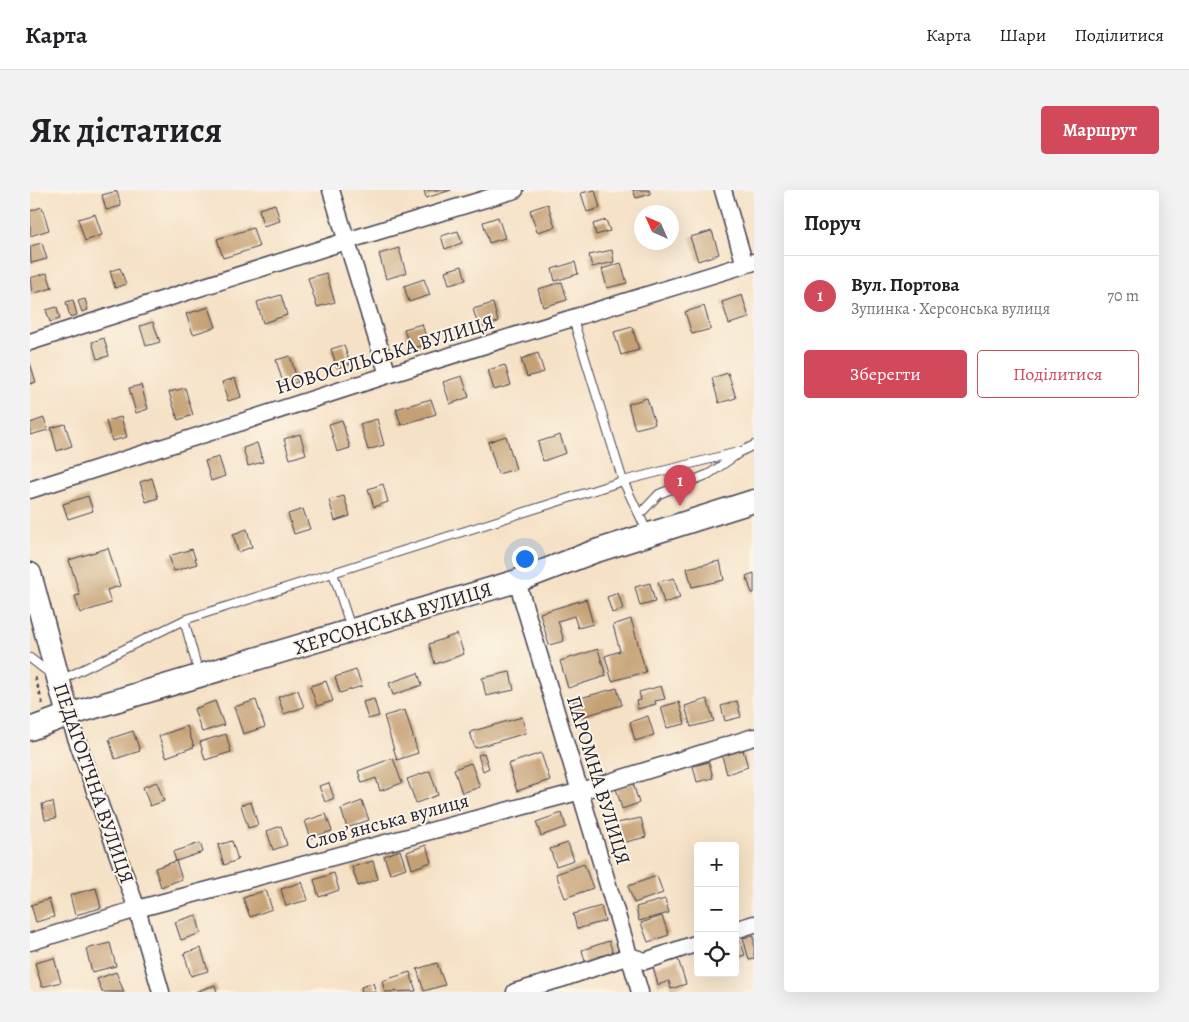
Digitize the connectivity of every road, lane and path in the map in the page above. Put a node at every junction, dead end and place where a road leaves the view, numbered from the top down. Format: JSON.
{"nodes":[{"id":1,"x":331,"y":190,"type":"edge"},
{"id":2,"x":515,"y":190,"type":"edge"},
{"id":3,"x":724,"y":190,"type":"edge"},
{"id":4,"x":346,"y":241,"type":"junction"},
{"id":5,"x":749,"y":264,"type":"edge"},
{"id":6,"x":572,"y":318,"type":"junction"},
{"id":7,"x":30,"y":342,"type":"edge"},
{"id":8,"x":388,"y":375,"type":"junction"},
{"id":9,"x":754,"y":446,"type":"edge"},
{"id":10,"x":742,"y":451,"type":"junction"},
{"id":11,"x":624,"y":481,"type":"junction"},
{"id":12,"x":30,"y":490,"type":"edge"},
{"id":13,"x":754,"y":501,"type":"edge"},
{"id":14,"x":640,"y":514,"type":"junction"},
{"id":15,"x":648,"y":535,"type":"junction"},
{"id":16,"x":334,"y":572,"type":"junction"},
{"id":17,"x":30,"y":574,"type":"edge"},
{"id":18,"x":516,"y":580,"type":"junction"},
{"id":19,"x":184,"y":620,"type":"junction"},
{"id":20,"x":351,"y":630,"type":"junction"},
{"id":21,"x":30,"y":658,"type":"edge"},
{"id":22,"x":33,"y":668,"type":"dead end"},
{"id":23,"x":200,"y":676,"type":"junction"},
{"id":24,"x":59,"y":681,"type":"junction"},
{"id":25,"x":49,"y":723,"type":"edge"},
{"id":26,"x":754,"y":737,"type":"edge"},
{"id":27,"x":581,"y":792,"type":"junction"},
{"id":28,"x":137,"y":909,"type":"junction"},
{"id":29,"x":754,"y":924,"type":"edge"},
{"id":30,"x":739,"y":929,"type":"edge"},
{"id":31,"x":30,"y":942,"type":"edge"},
{"id":32,"x":694,"y":944,"type":"edge"},
{"id":33,"x":629,"y":956,"type":"junction"},
{"id":34,"x":161,"y":992,"type":"edge"},
{"id":35,"x":514,"y":992,"type":"edge"},
{"id":36,"x":640,"y":992,"type":"edge"}],
"edges":[{"from":1,"to":4,"type":"street"},
{"from":2,"to":4,"type":"street"},
{"from":3,"to":5,"type":"street"},
{"from":4,"to":7,"type":"street"},
{"from":4,"to":8,"type":"street"},
{"from":5,"to":6,"type":"street","name":"НОВОСІЛЬСЬКА ВУЛИЦЯ"},
{"from":6,"to":8,"type":"street","name":"НОВОСІЛЬСЬКА ВУЛИЦЯ"},
{"from":6,"to":11,"type":"lane"},
{"from":8,"to":12,"type":"street","name":"НОВОСІЛЬСЬКА ВУЛИЦЯ"},
{"from":9,"to":10,"type":"lane"},
{"from":10,"to":11,"type":"lane"},
{"from":10,"to":14,"type":"lane"},
{"from":11,"to":14,"type":"lane"},
{"from":11,"to":16,"type":"lane"},
{"from":13,"to":15,"type":"main road","name":"ХЕРСОНСЬКА ВУЛИЦЯ"},
{"from":14,"to":15,"type":"lane"},
{"from":15,"to":18,"type":"main road","name":"ХЕРСОНСЬКА ВУЛИЦЯ"},
{"from":16,"to":19,"type":"lane"},
{"from":16,"to":20,"type":"lane"},
{"from":17,"to":24,"type":"main road","name":"ПЕДАГОГІЧНА ВУЛИЦЯ"},
{"from":18,"to":20,"type":"main road","name":"ХЕРСОНСЬКА ВУЛИЦЯ"},
{"from":18,"to":27,"type":"street","name":"ПАРОМНА ВУЛИЦЯ"},
{"from":19,"to":23,"type":"lane"},
{"from":19,"to":24,"type":"lane"},
{"from":20,"to":23,"type":"main road","name":"ХЕРСОНСЬКА ВУЛИЦЯ"},
{"from":21,"to":24,"type":"lane"},
{"from":22,"to":25,"type":"path"},
{"from":23,"to":25,"type":"main road","name":"ХЕРСОНСЬКА ВУЛИЦЯ"},
{"from":24,"to":25,"type":"main road","name":"ПЕДАГОГІЧНА ВУЛИЦЯ"},
{"from":25,"to":28,"type":"street","name":"ПЕДАГОГІЧНА ВУЛИЦЯ"},
{"from":26,"to":27,"type":"street","name":"Словʼянська вулиця"},
{"from":27,"to":28,"type":"street","name":"Словʼянська вулиця"},
{"from":27,"to":33,"type":"street","name":"ПАРОМНА ВУЛИЦЯ"},
{"from":28,"to":31,"type":"street","name":"Словʼянська вулиця"},
{"from":28,"to":34,"type":"street","name":"ПЕДАГОГІЧНА ВУЛИЦЯ"},
{"from":29,"to":30,"type":"street"},
{"from":32,"to":33,"type":"street"},
{"from":33,"to":35,"type":"street"},
{"from":33,"to":36,"type":"street","name":"ПАРОМНА ВУЛИЦЯ"}]}
